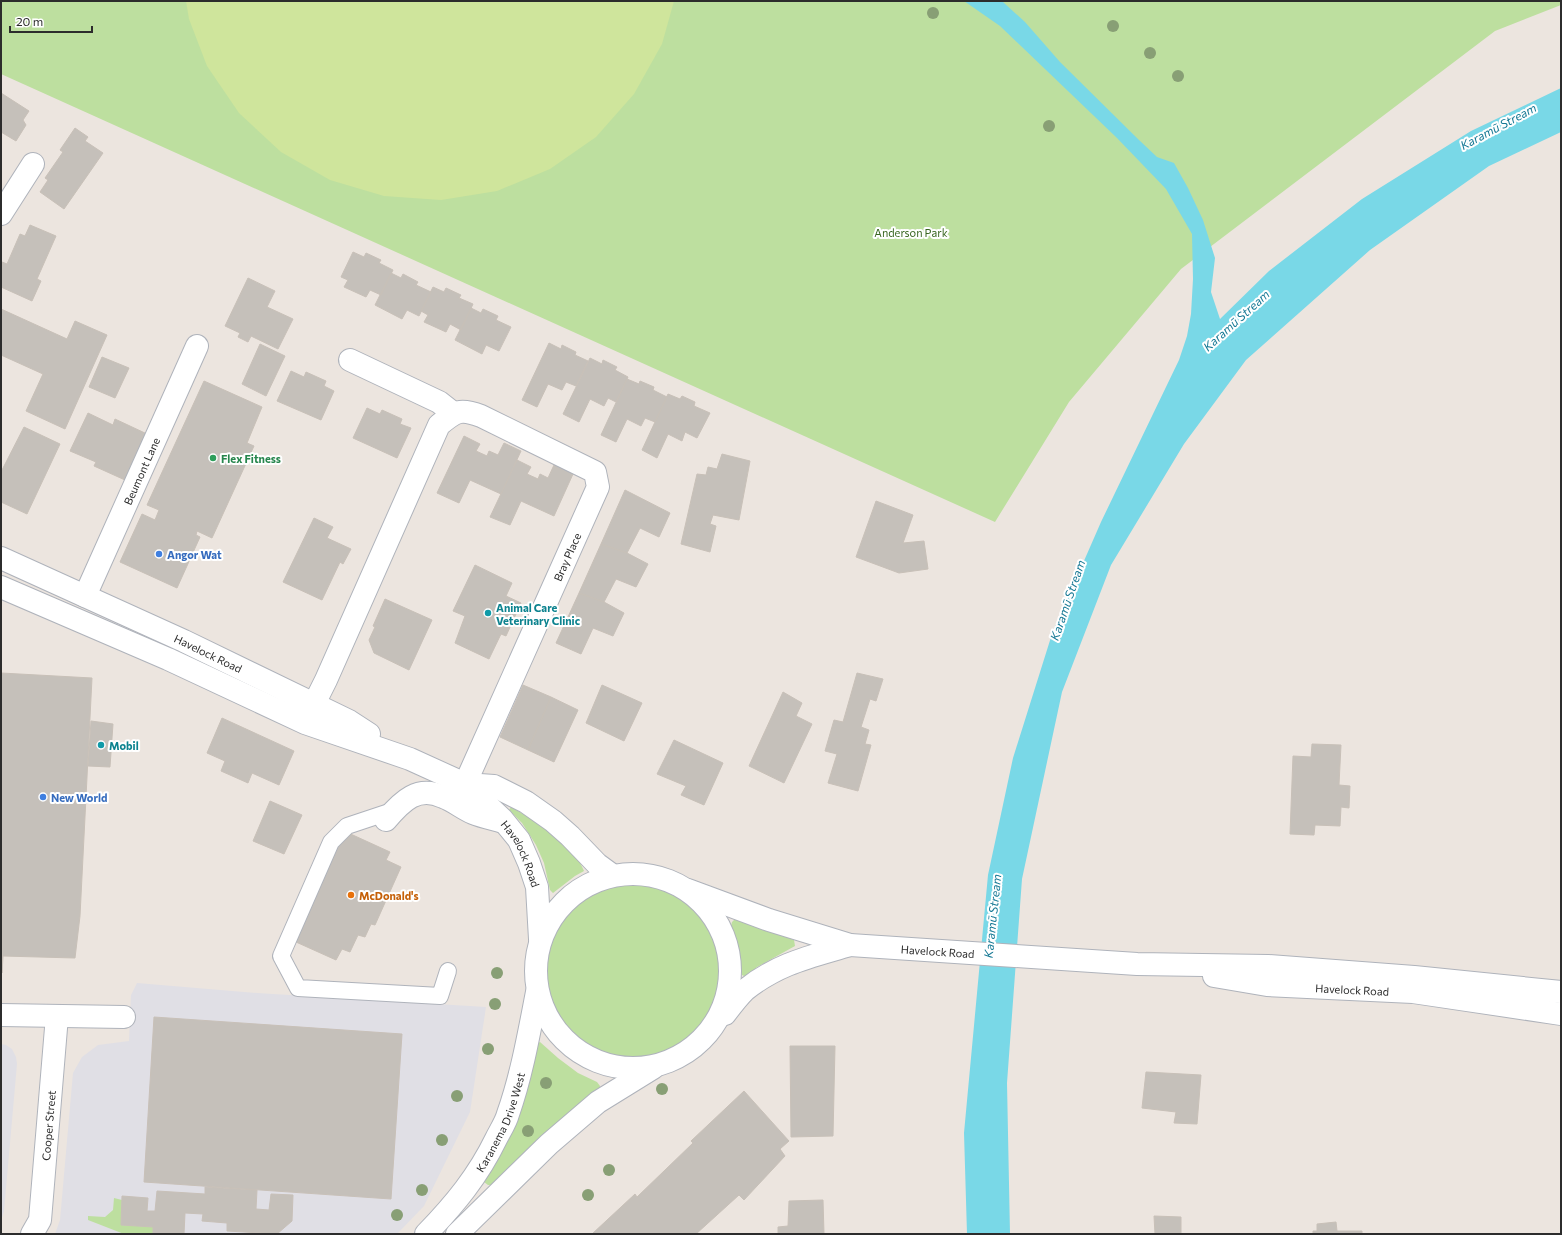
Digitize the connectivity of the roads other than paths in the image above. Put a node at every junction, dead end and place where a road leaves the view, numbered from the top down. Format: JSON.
{"nodes":[{"id":1,"x":33,"y":164,"type":"dead end"},
{"id":2,"x":1,"y":214,"type":"edge"},
{"id":3,"x":197,"y":346,"type":"dead end"},
{"id":4,"x":350,"y":360,"type":"dead end"},
{"id":5,"x":453,"y":414,"type":"junction"},
{"id":6,"x":1,"y":558,"type":"edge"},
{"id":7,"x":1,"y":587,"type":"edge"},
{"id":8,"x":85,"y":596,"type":"junction"},
{"id":9,"x":309,"y":713,"type":"junction"},
{"id":10,"x":465,"y":784,"type":"junction"},
{"id":11,"x":386,"y":816,"type":"joint"},
{"id":12,"x":506,"y":823,"type":"junction"},
{"id":13,"x":612,"y":875,"type":"junction"},
{"id":14,"x":688,"y":890,"type":"junction"},
{"id":15,"x":540,"y":941,"type":"junction"},
{"id":16,"x":850,"y":945,"type":"junction"},
{"id":17,"x":1141,"y":964,"type":"junction"},
{"id":18,"x":448,"y":972,"type":"dead end"},
{"id":19,"x":537,"y":992,"type":"junction"},
{"id":20,"x":1561,"y":992,"type":"edge"},
{"id":21,"x":1561,"y":1014,"type":"edge"},
{"id":22,"x":1,"y":1015,"type":"edge"},
{"id":23,"x":57,"y":1016,"type":"junction"},
{"id":24,"x":124,"y":1017,"type":"dead end"},
{"id":25,"x":716,"y":1024,"type":"junction"},
{"id":26,"x":656,"y":1067,"type":"junction"},
{"id":27,"x":32,"y":1234,"type":"edge"},
{"id":28,"x":426,"y":1234,"type":"edge"},
{"id":29,"x":457,"y":1234,"type":"edge"}],
"edges":[{"from":1,"to":2,"type":"main road"},
{"from":3,"to":8,"type":"main road","name":"Beumont Lane"},
{"from":4,"to":5,"type":"main road"},
{"from":5,"to":9,"type":"main road"},
{"from":5,"to":10,"type":"main road","name":"Bray Place"},
{"from":6,"to":8,"type":"main road","name":"Havelock Road"},
{"from":7,"to":9,"type":"main road","name":"Havelock Road"},
{"from":8,"to":9,"type":"main road","name":"Havelock Road"},
{"from":9,"to":10,"type":"main road","name":"Havelock Road"},
{"from":10,"to":12,"type":"main road","name":"Havelock Road"},
{"from":10,"to":13,"type":"main road","name":"Havelock Road"},
{"from":11,"to":12,"type":"main road"},
{"from":11,"to":18,"type":"lane"},
{"from":12,"to":15,"type":"main road","name":"Havelock Road"},
{"from":13,"to":14,"type":"main road"},
{"from":13,"to":15,"type":"main road"},
{"from":14,"to":16,"type":"main road","name":"Havelock Road"},
{"from":14,"to":25,"type":"main road"},
{"from":15,"to":19,"type":"main road"},
{"from":16,"to":17,"type":"main road","name":"Havelock Road"},
{"from":16,"to":25,"type":"main road","name":"Havelock Road"},
{"from":17,"to":20,"type":"main road","name":"Havelock Road"},
{"from":17,"to":21,"type":"main road","name":"Havelock Road"},
{"from":19,"to":26,"type":"main road"},
{"from":19,"to":28,"type":"main road","name":"Karanema Drive West"},
{"from":22,"to":23,"type":"main road"},
{"from":23,"to":24,"type":"main road"},
{"from":23,"to":27,"type":"main road","name":"Cooper Street"},
{"from":25,"to":26,"type":"main road","name":"Havelock Road"},
{"from":26,"to":29,"type":"main road"}]}
